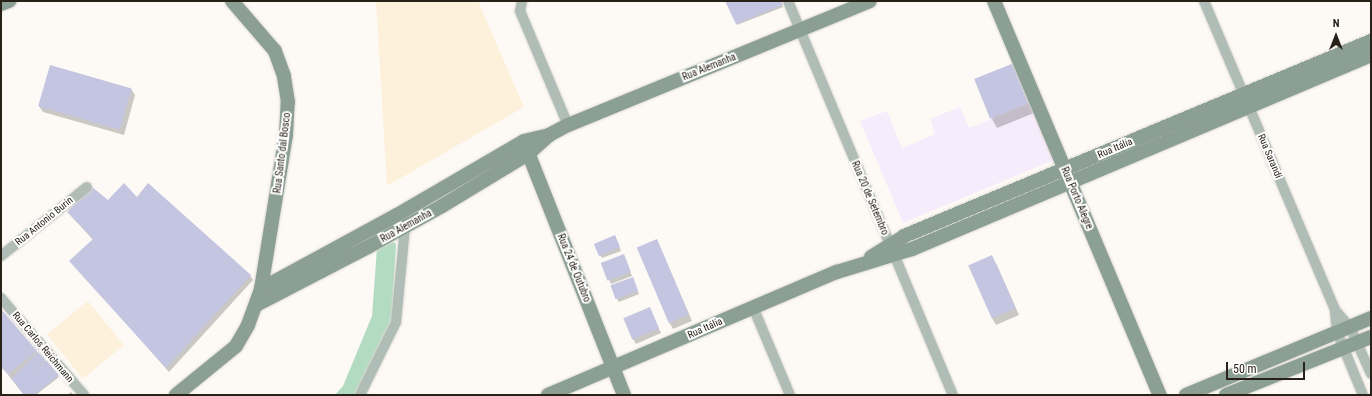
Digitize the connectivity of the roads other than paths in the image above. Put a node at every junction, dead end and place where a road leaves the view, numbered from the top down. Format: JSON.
{"nodes":[{"id":1,"x":9,"y":1,"type":"edge"},
{"id":2,"x":232,"y":1,"type":"edge"},
{"id":3,"x":522,"y":1,"type":"edge"},
{"id":4,"x":788,"y":1,"type":"edge"},
{"id":5,"x":870,"y":1,"type":"edge"},
{"id":6,"x":994,"y":1,"type":"edge"},
{"id":7,"x":1204,"y":1,"type":"edge"},
{"id":8,"x":1,"y":4,"type":"edge"},
{"id":9,"x":800,"y":30,"type":"junction"},
{"id":10,"x":1371,"y":41,"type":"edge"},
{"id":11,"x":1371,"y":55,"type":"edge"},
{"id":12,"x":1343,"y":60,"type":"junction"},
{"id":13,"x":1246,"y":101,"type":"junction"},
{"id":14,"x":568,"y":125,"type":"junction"},
{"id":15,"x":526,"y":147,"type":"junction"},
{"id":16,"x":1068,"y":175,"type":"junction"},
{"id":17,"x":87,"y":187,"type":"dead end"},
{"id":18,"x":405,"y":226,"type":"junction"},
{"id":19,"x":892,"y":249,"type":"junction"},
{"id":20,"x":1,"y":256,"type":"edge"},
{"id":21,"x":258,"y":297,"type":"junction"},
{"id":22,"x":1,"y":298,"type":"edge"},
{"id":23,"x":753,"y":307,"type":"junction"},
{"id":24,"x":1335,"y":310,"type":"junction"},
{"id":25,"x":1371,"y":318,"type":"edge"},
{"id":26,"x":1350,"y":327,"type":"junction"},
{"id":27,"x":1337,"y":332,"type":"junction"},
{"id":28,"x":1371,"y":337,"type":"edge"},
{"id":29,"x":1358,"y":342,"type":"junction"},
{"id":30,"x":1343,"y":348,"type":"junction"},
{"id":31,"x":1270,"y":360,"type":"junction"},
{"id":32,"x":613,"y":368,"type":"junction"},
{"id":33,"x":1278,"y":374,"type":"junction"},
{"id":34,"x":1371,"y":374,"type":"edge"},
{"id":35,"x":84,"y":395,"type":"edge"},
{"id":36,"x":176,"y":395,"type":"edge"},
{"id":37,"x":360,"y":395,"type":"edge"},
{"id":38,"x":548,"y":395,"type":"edge"},
{"id":39,"x":624,"y":395,"type":"edge"},
{"id":40,"x":790,"y":395,"type":"edge"},
{"id":41,"x":953,"y":395,"type":"edge"},
{"id":42,"x":1160,"y":395,"type":"edge"},
{"id":43,"x":1186,"y":395,"type":"edge"},
{"id":44,"x":1226,"y":395,"type":"edge"},
{"id":45,"x":1363,"y":395,"type":"edge"}],
"edges":[{"from":1,"to":8,"type":"main road"},
{"from":2,"to":21,"type":"main road","name":"Rua Santo dal Bosco"},
{"from":3,"to":14,"type":"street"},
{"from":4,"to":9,"type":"street","name":"Rua 20 de Setembro"},
{"from":5,"to":9,"type":"main road","name":"Rua Alemanha"},
{"from":6,"to":16,"type":"main road","name":"Rua Porto Alegre"},
{"from":7,"to":13,"type":"street","name":"Rua Sarandi"},
{"from":9,"to":14,"type":"main road","name":"Rua Alemanha"},
{"from":9,"to":19,"type":"street","name":"Rua 20 de Setembro"},
{"from":10,"to":12,"type":"main road","name":"Rua Itália"},
{"from":11,"to":12,"type":"main road","name":"Rua Itália"},
{"from":12,"to":13,"type":"main road","name":"Rua Itália"},
{"from":13,"to":16,"type":"main road","name":"Rua Itália"},
{"from":13,"to":24,"type":"street","name":"Rua Sarandi"},
{"from":14,"to":15,"type":"main road","name":"Rua Alemanha"},
{"from":15,"to":18,"type":"main road","name":"Rua Alemanha"},
{"from":15,"to":21,"type":"main road","name":"Rua Alemanha"},
{"from":15,"to":32,"type":"main road","name":"Rua 24 de Outubro"},
{"from":16,"to":19,"type":"main road","name":"Rua Itália"},
{"from":16,"to":42,"type":"main road","name":"Rua Porto Alegre"},
{"from":17,"to":20,"type":"street","name":"Rua Antonio Burin"},
{"from":18,"to":21,"type":"main road","name":"Rua Alemanha"},
{"from":18,"to":37,"type":"street"},
{"from":19,"to":23,"type":"main road","name":"Rua Itália"},
{"from":19,"to":41,"type":"street","name":"Rua 20 de Setembro"},
{"from":21,"to":36,"type":"main road","name":"Rua Santo dal Bosco"},
{"from":22,"to":35,"type":"street","name":"Rua Carlos Reichmann"},
{"from":23,"to":32,"type":"main road","name":"Rua Itália"},
{"from":23,"to":40,"type":"street"},
{"from":24,"to":26,"type":"street","name":"Rua Sarandi"},
{"from":24,"to":27,"type":"street","name":"Rua Sarandi"},
{"from":25,"to":26,"type":"main road"},
{"from":26,"to":27,"type":"main road"},
{"from":26,"to":29,"type":"street","name":"Rua Sarandi"},
{"from":27,"to":30,"type":"street","name":"Rua Sarandi"},
{"from":27,"to":31,"type":"main road"},
{"from":28,"to":29,"type":"main road"},
{"from":29,"to":30,"type":"main road"},
{"from":29,"to":34,"type":"street","name":"Rua Sarandi"},
{"from":30,"to":33,"type":"main road"},
{"from":30,"to":45,"type":"street","name":"Rua Sarandi"},
{"from":31,"to":33,"type":"main road"},
{"from":31,"to":43,"type":"main road"},
{"from":32,"to":38,"type":"main road","name":"Rua Itália"},
{"from":32,"to":39,"type":"main road","name":"Rua 24 de Outubro"},
{"from":33,"to":44,"type":"main road"}]}
